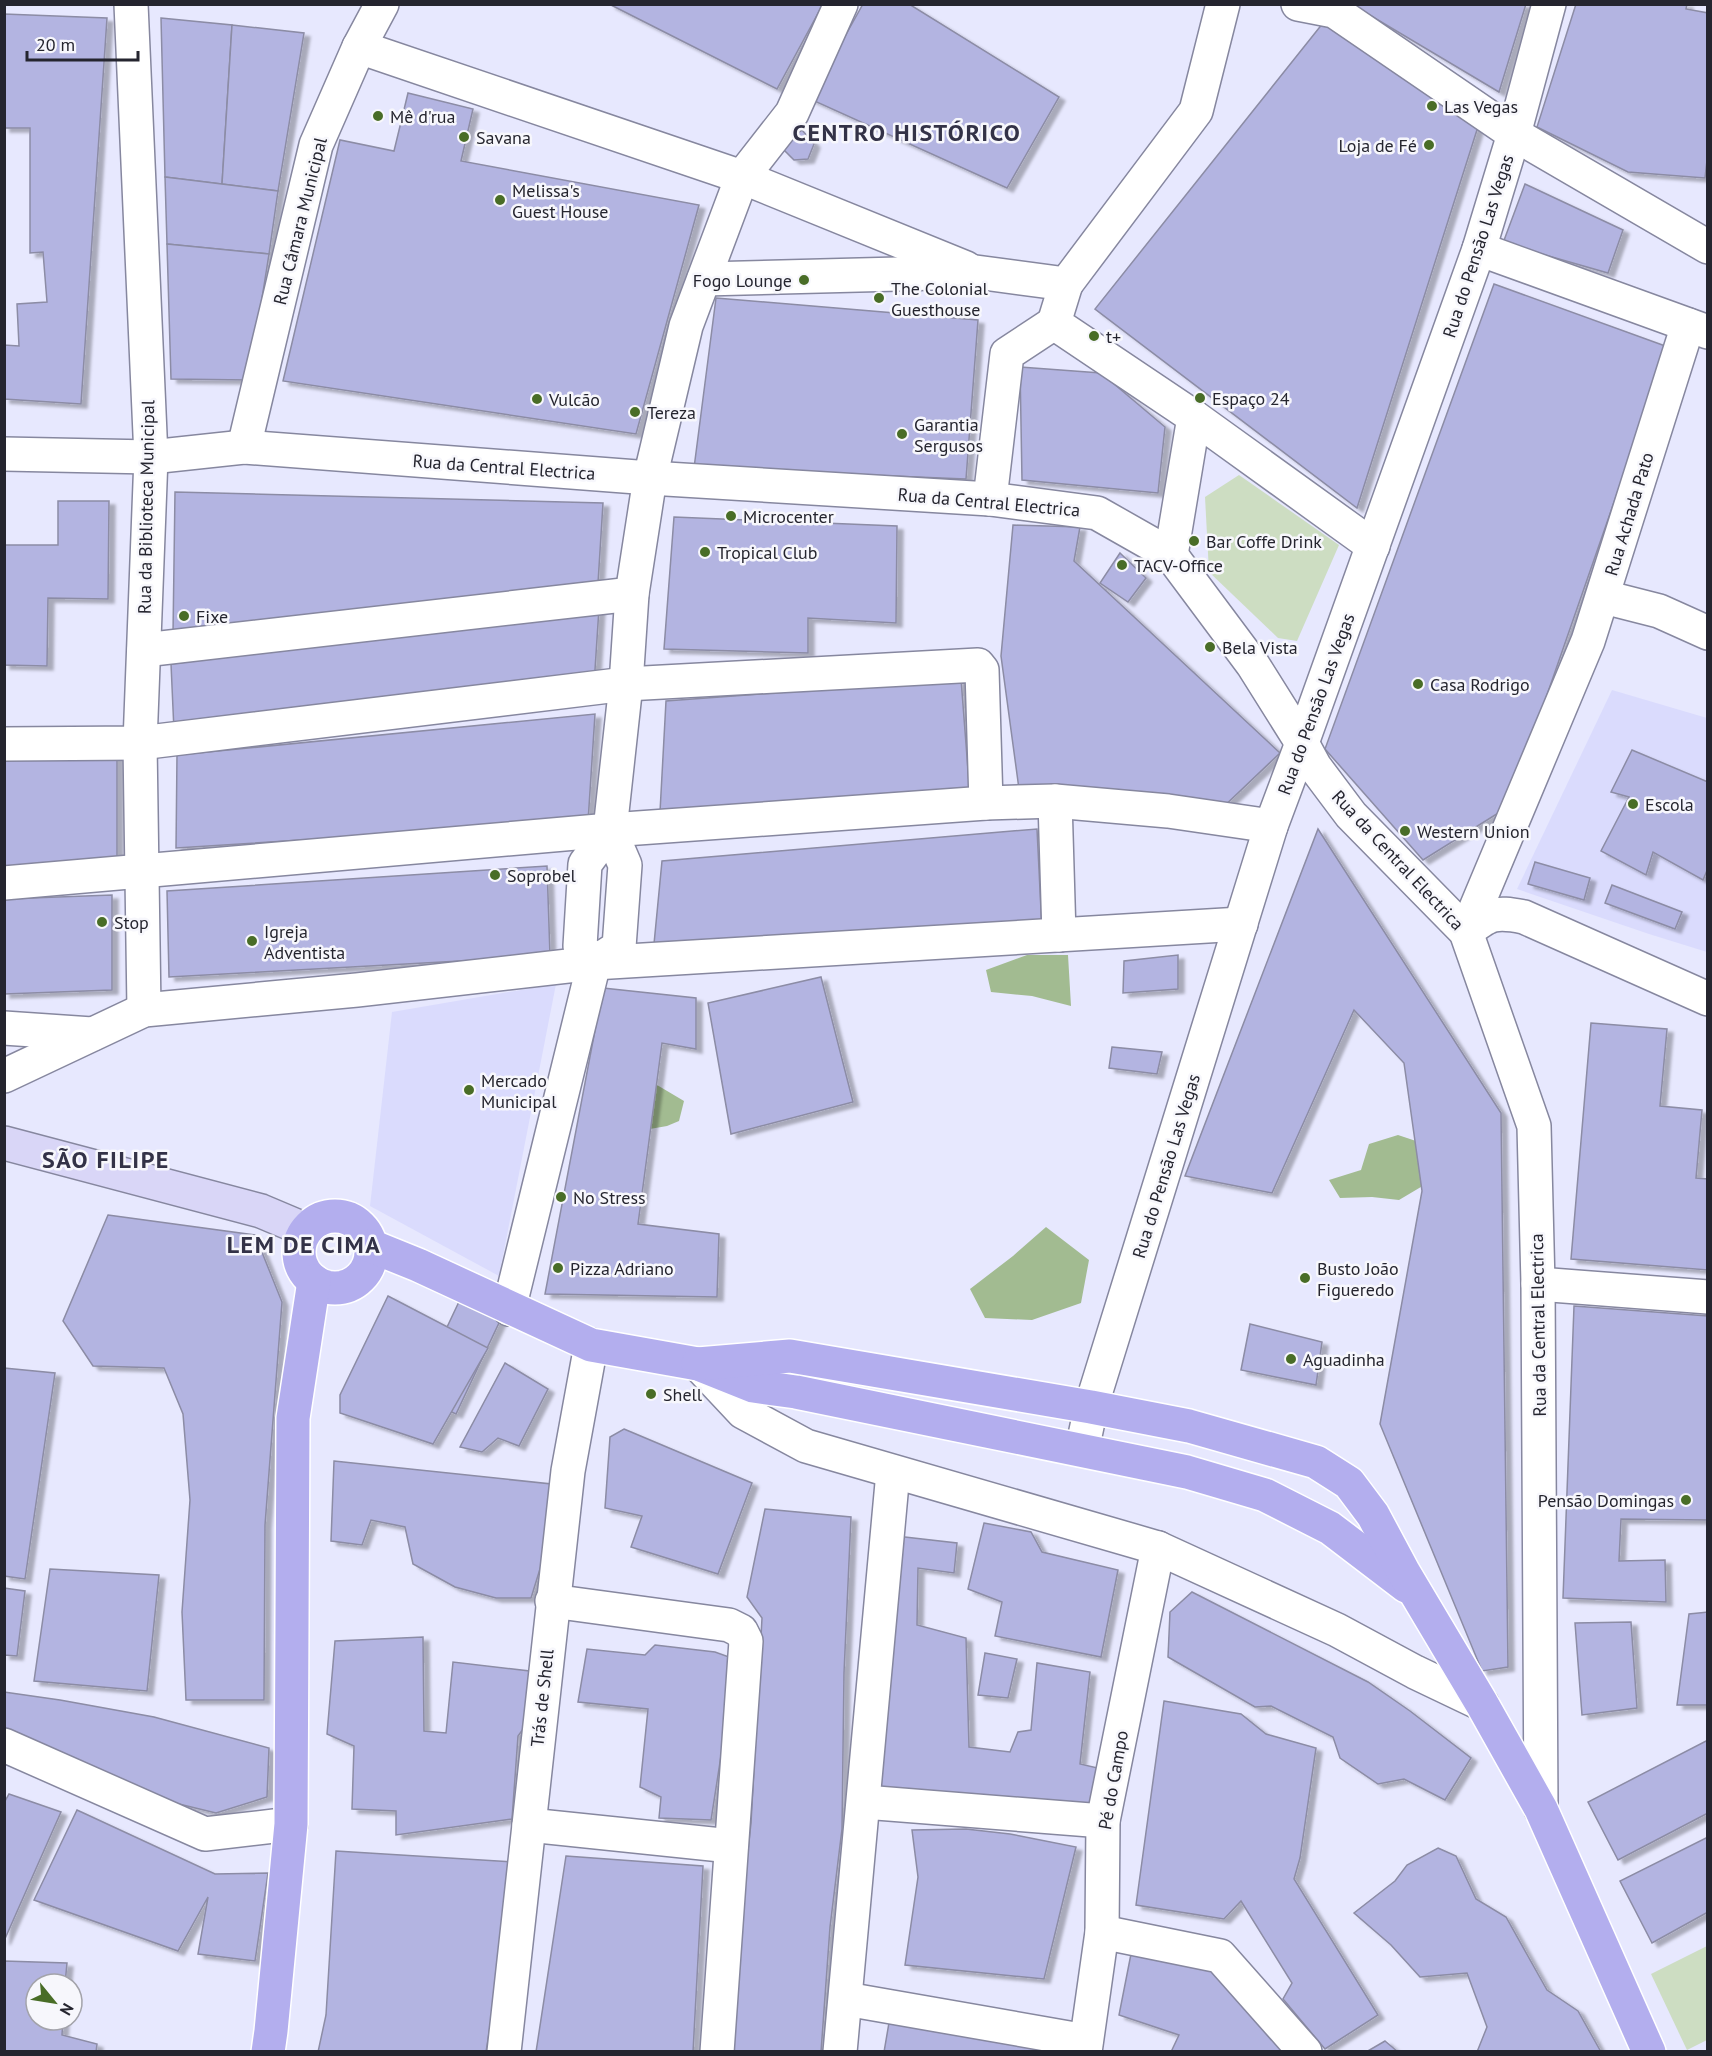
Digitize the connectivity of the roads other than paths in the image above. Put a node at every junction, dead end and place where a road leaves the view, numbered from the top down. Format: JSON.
{"nodes":[{"id":1,"x":131,"y":4,"type":"edge"},
{"id":2,"x":382,"y":4,"type":"edge"},
{"id":3,"x":841,"y":4,"type":"edge"},
{"id":4,"x":1223,"y":4,"type":"edge"},
{"id":5,"x":1298,"y":4,"type":"edge"},
{"id":6,"x":1550,"y":4,"type":"edge"},
{"id":7,"x":359,"y":47,"type":"junction"},
{"id":8,"x":1514,"y":134,"type":"junction"},
{"id":9,"x":742,"y":177,"type":"junction"},
{"id":10,"x":1707,"y":247,"type":"edge"},
{"id":11,"x":1479,"y":249,"type":"junction"},
{"id":12,"x":976,"y":272,"type":"junction"},
{"id":13,"x":704,"y":279,"type":"junction"},
{"id":14,"x":1066,"y":284,"type":"junction"},
{"id":15,"x":1054,"y":323,"type":"junction"},
{"id":16,"x":1698,"y":329,"type":"edge"},
{"id":17,"x":1194,"y":417,"type":"junction"},
{"id":18,"x":244,"y":447,"type":"junction"},
{"id":19,"x":4,"y":454,"type":"edge"},
{"id":20,"x":151,"y":457,"type":"junction"},
{"id":21,"x":650,"y":478,"type":"junction"},
{"id":22,"x":990,"y":499,"type":"junction"},
{"id":23,"x":1373,"y":546,"type":"junction"},
{"id":24,"x":1171,"y":555,"type":"junction"},
{"id":25,"x":632,"y":594,"type":"junction"},
{"id":26,"x":1604,"y":597,"type":"junction"},
{"id":27,"x":1707,"y":633,"type":"edge"},
{"id":28,"x":144,"y":650,"type":"junction"},
{"id":29,"x":626,"y":684,"type":"junction"},
{"id":30,"x":140,"y":743,"type":"junction"},
{"id":31,"x":1302,"y":743,"type":"junction"},
{"id":32,"x":4,"y":744,"type":"edge"},
{"id":33,"x":1055,"y":801,"type":"junction"},
{"id":34,"x":986,"y":803,"type":"junction"},
{"id":35,"x":1271,"y":825,"type":"junction"},
{"id":36,"x":610,"y":830,"type":"junction"},
{"id":37,"x":141,"y":872,"type":"junction"},
{"id":38,"x":4,"y":883,"type":"edge"},
{"id":39,"x":1241,"y":924,"type":"junction"},
{"id":40,"x":1466,"y":932,"type":"junction"},
{"id":41,"x":1059,"y":934,"type":"junction"},
{"id":42,"x":594,"y":963,"type":"junction"},
{"id":43,"x":1707,"y":999,"type":"edge"},
{"id":44,"x":144,"y":1010,"type":"junction"},
{"id":45,"x":4,"y":1028,"type":"edge"},
{"id":46,"x":93,"y":1034,"type":"junction"},
{"id":47,"x":4,"y":1076,"type":"edge"},
{"id":48,"x":4,"y":1143,"type":"edge"},
{"id":49,"x":306,"y":1230,"type":"junction"},
{"id":50,"x":371,"y":1246,"type":"junction"},
{"id":51,"x":314,"y":1281,"type":"junction"},
{"id":52,"x":1538,"y":1284,"type":"junction"},
{"id":53,"x":1707,"y":1297,"type":"edge"},
{"id":54,"x":508,"y":1309,"type":"junction"},
{"id":55,"x":591,"y":1345,"type":"junction"},
{"id":56,"x":698,"y":1364,"type":"junction"},
{"id":57,"x":1091,"y":1407,"type":"junction"},
{"id":58,"x":1082,"y":1450,"type":"junction"},
{"id":59,"x":893,"y":1472,"type":"junction"},
{"id":60,"x":1158,"y":1548,"type":"junction"},
{"id":61,"x":1419,"y":1597,"type":"junction"},
{"id":62,"x":552,"y":1601,"type":"junction"},
{"id":63,"x":1482,"y":1704,"type":"junction"},
{"id":64,"x":4,"y":1744,"type":"edge"},
{"id":65,"x":864,"y":1803,"type":"junction"},
{"id":66,"x":1541,"y":1809,"type":"junction"},
{"id":67,"x":1103,"y":1821,"type":"junction"},
{"id":68,"x":291,"y":1824,"type":"junction"},
{"id":69,"x":529,"y":1826,"type":"junction"},
{"id":70,"x":731,"y":1846,"type":"junction"},
{"id":71,"x":1102,"y":1932,"type":"junction"},
{"id":72,"x":846,"y":2000,"type":"junction"},
{"id":73,"x":1086,"y":2046,"type":"edge"},
{"id":74,"x":268,"y":2052,"type":"edge"},
{"id":75,"x":504,"y":2052,"type":"edge"},
{"id":76,"x":717,"y":2052,"type":"edge"},
{"id":77,"x":840,"y":2052,"type":"edge"},
{"id":78,"x":1305,"y":2052,"type":"edge"},
{"id":79,"x":1649,"y":2052,"type":"edge"}],
"edges":[{"from":1,"to":20,"type":"street","name":"Rua da Biblioteca Municipal"},
{"from":2,"to":7,"type":"street","name":"Rua Câmara Municipal"},
{"from":3,"to":9,"type":"street"},
{"from":4,"to":14,"type":"street"},
{"from":5,"to":8,"type":"street"},
{"from":6,"to":8,"type":"street","name":"Rua do Pensão Las Vegas"},
{"from":7,"to":9,"type":"street"},
{"from":7,"to":18,"type":"street","name":"Rua Câmara Municipal"},
{"from":8,"to":10,"type":"street"},
{"from":8,"to":11,"type":"street","name":"Rua do Pensão Las Vegas"},
{"from":9,"to":12,"type":"street"},
{"from":9,"to":13,"type":"street"},
{"from":11,"to":16,"type":"street"},
{"from":11,"to":23,"type":"street","name":"Rua do Pensão Las Vegas"},
{"from":12,"to":13,"type":"street"},
{"from":12,"to":14,"type":"street"},
{"from":13,"to":21,"type":"street"},
{"from":14,"to":15,"type":"street"},
{"from":15,"to":17,"type":"street"},
{"from":15,"to":22,"type":"street"},
{"from":16,"to":26,"type":"street","name":"Rua Achada Pato"},
{"from":17,"to":23,"type":"street"},
{"from":17,"to":24,"type":"street"},
{"from":18,"to":20,"type":"street","name":"Rua da Central Electrica"},
{"from":18,"to":21,"type":"street","name":"Rua da Central Electrica"},
{"from":19,"to":20,"type":"street","name":"Rua da Central Electrica"},
{"from":20,"to":28,"type":"street","name":"Rua da Biblioteca Municipal"},
{"from":21,"to":22,"type":"street","name":"Rua da Central Electrica"},
{"from":21,"to":25,"type":"street"},
{"from":22,"to":24,"type":"street","name":"Rua da Central Electrica"},
{"from":23,"to":31,"type":"street","name":"Rua do Pensão Las Vegas"},
{"from":24,"to":31,"type":"street","name":"Rua da Central Electrica"},
{"from":25,"to":28,"type":"street"},
{"from":25,"to":29,"type":"street"},
{"from":26,"to":27,"type":"street","name":"Rua Achada Pato"},
{"from":26,"to":40,"type":"street"},
{"from":28,"to":30,"type":"street","name":"Rua da Biblioteca Municipal"},
{"from":29,"to":30,"type":"street"},
{"from":29,"to":34,"type":"street"},
{"from":29,"to":36,"type":"street"},
{"from":30,"to":32,"type":"street"},
{"from":30,"to":37,"type":"street","name":"Rua da Biblioteca Municipal"},
{"from":31,"to":35,"type":"street","name":"Rua do Pensão Las Vegas"},
{"from":31,"to":40,"type":"street","name":"Rua da Central Electrica"},
{"from":33,"to":34,"type":"street"},
{"from":33,"to":35,"type":"street"},
{"from":33,"to":41,"type":"street"},
{"from":34,"to":36,"type":"street"},
{"from":35,"to":39,"type":"street","name":"Rua do Pensão Las Vegas"},
{"from":36,"to":37,"type":"street"},
{"from":36,"to":42,"type":"street"},
{"from":37,"to":38,"type":"street"},
{"from":37,"to":44,"type":"street","name":"Rua da Biblioteca Municipal"},
{"from":39,"to":41,"type":"street"},
{"from":39,"to":57,"type":"street","name":"Rua do Pensão Las Vegas"},
{"from":40,"to":43,"type":"street"},
{"from":40,"to":52,"type":"street","name":"Rua da Central Electrica"},
{"from":41,"to":42,"type":"street"},
{"from":42,"to":44,"type":"street"},
{"from":42,"to":54,"type":"street"},
{"from":44,"to":46,"type":"street"},
{"from":45,"to":46,"type":"street"},
{"from":46,"to":47,"type":"street"},
{"from":48,"to":49,"type":"main road"},
{"from":49,"to":50,"type":"main road"},
{"from":49,"to":51,"type":"main road"},
{"from":50,"to":51,"type":"main road"},
{"from":50,"to":54,"type":"main road"},
{"from":51,"to":68,"type":"main road"},
{"from":52,"to":53,"type":"street"},
{"from":52,"to":66,"type":"street","name":"Rua da Central Electrica"},
{"from":54,"to":55,"type":"main road"},
{"from":55,"to":56,"type":"main road"},
{"from":55,"to":62,"type":"street","name":"Trás de Shell"},
{"from":56,"to":57,"type":"main road"},
{"from":56,"to":58,"type":"main road"},
{"from":56,"to":59,"type":"street"},
{"from":57,"to":58,"type":"street","name":"Rua do Pensão Las Vegas"},
{"from":57,"to":61,"type":"main road"},
{"from":58,"to":61,"type":"main road"},
{"from":59,"to":60,"type":"street"},
{"from":59,"to":65,"type":"street"},
{"from":60,"to":63,"type":"street"},
{"from":60,"to":67,"type":"street","name":"Pé do Campo"},
{"from":61,"to":63,"type":"main road"},
{"from":62,"to":69,"type":"street","name":"Trás de Shell"},
{"from":62,"to":70,"type":"street"},
{"from":63,"to":66,"type":"main road"},
{"from":64,"to":68,"type":"street"},
{"from":65,"to":67,"type":"street"},
{"from":65,"to":72,"type":"street"},
{"from":66,"to":79,"type":"main road"},
{"from":67,"to":71,"type":"street","name":"Pé do Campo"},
{"from":68,"to":74,"type":"main road"},
{"from":69,"to":70,"type":"street"},
{"from":69,"to":75,"type":"street","name":"Trás de Shell"},
{"from":70,"to":76,"type":"street"},
{"from":71,"to":73,"type":"street","name":"Pé do Campo"},
{"from":71,"to":78,"type":"street"},
{"from":72,"to":73,"type":"street"},
{"from":72,"to":77,"type":"street"}]}
